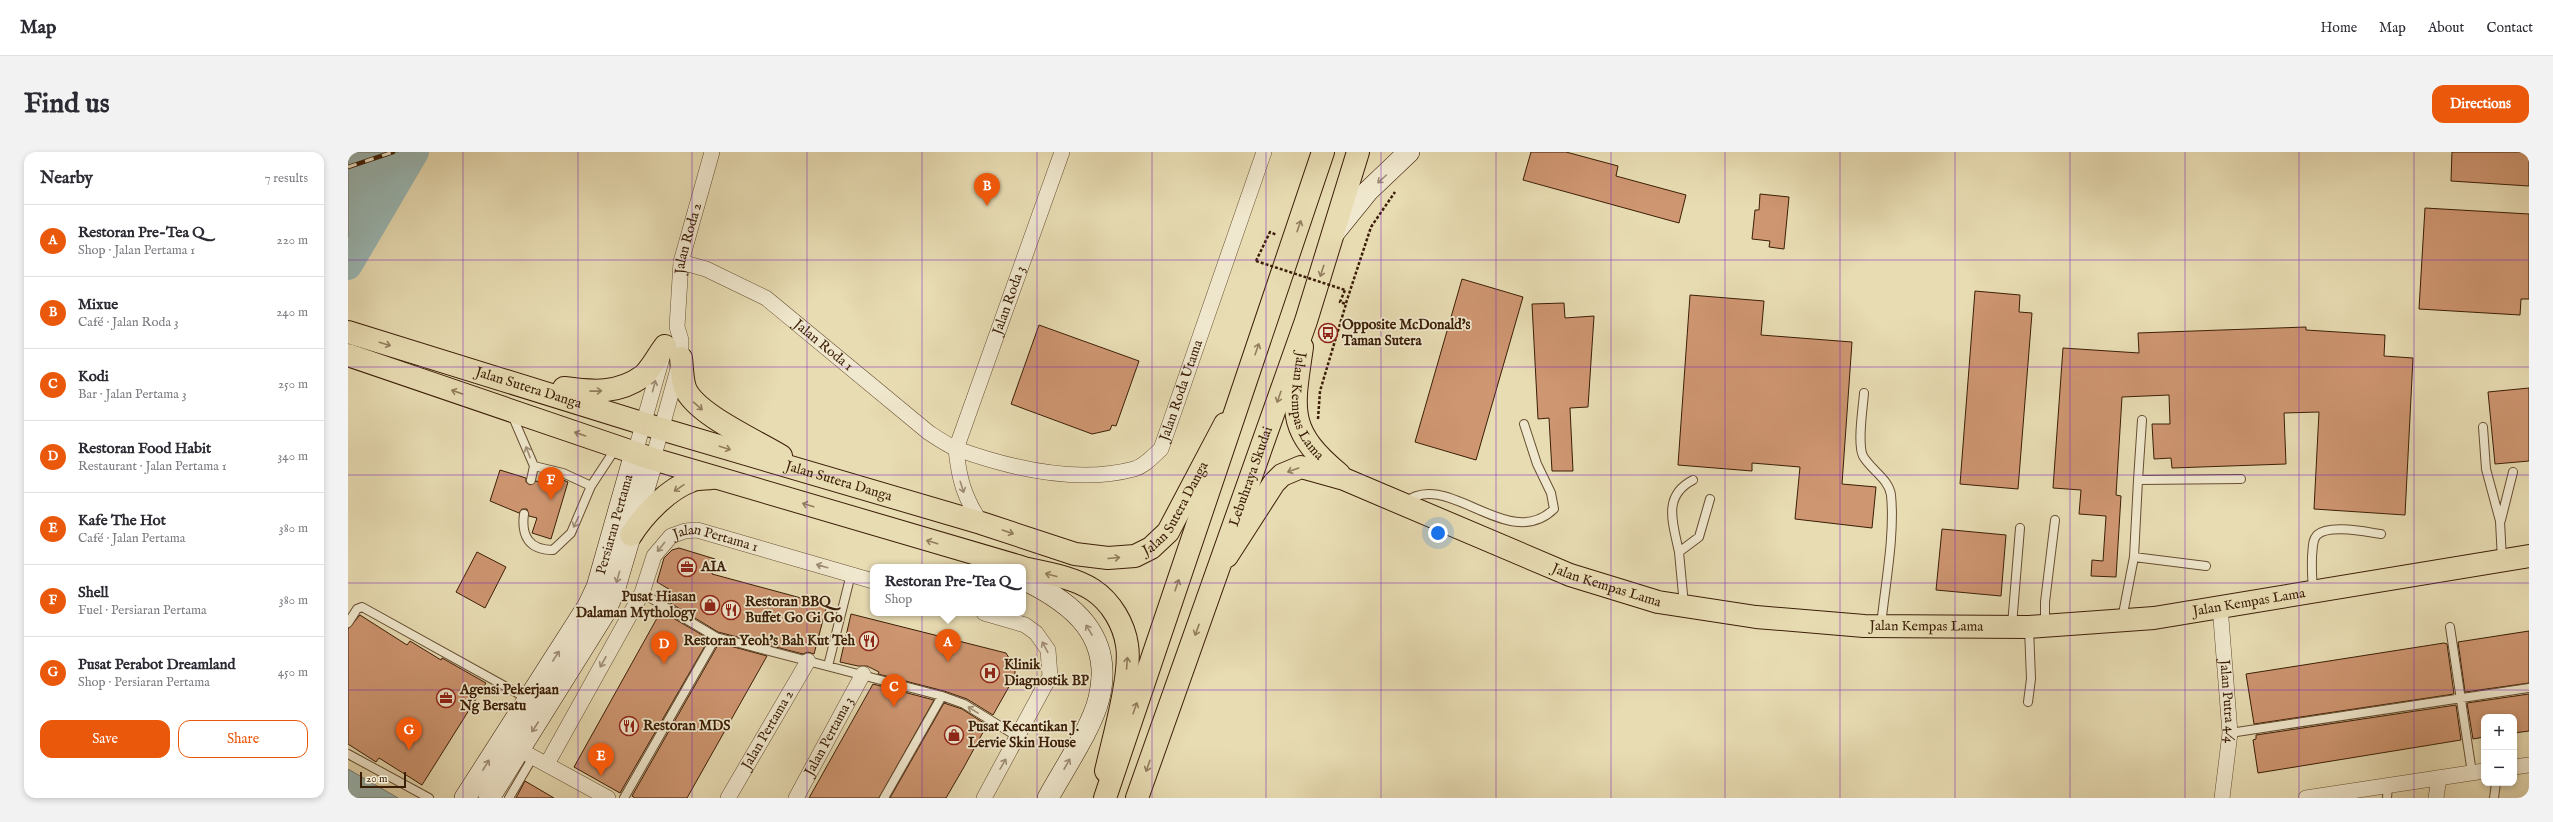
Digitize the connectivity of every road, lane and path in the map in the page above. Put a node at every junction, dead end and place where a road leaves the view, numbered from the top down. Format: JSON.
{"nodes":[{"id":1,"x":712,"y":152,"type":"edge"},
{"id":2,"x":1062,"y":152,"type":"edge"},
{"id":3,"x":1264,"y":152,"type":"edge"},
{"id":4,"x":1323,"y":152,"type":"edge"},
{"id":5,"x":1358,"y":152,"type":"edge"},
{"id":6,"x":1409,"y":152,"type":"edge"},
{"id":7,"x":1398,"y":188,"type":"dead end"},
{"id":8,"x":1270,"y":232,"type":"dead end"},
{"id":9,"x":1334,"y":234,"type":"junction"},
{"id":10,"x":681,"y":262,"type":"junction"},
{"id":11,"x":1346,"y":304,"type":"junction"},
{"id":12,"x":1306,"y":321,"type":"junction"},
{"id":13,"x":348,"y":332,"type":"edge"},
{"id":14,"x":673,"y":352,"type":"junction"},
{"id":15,"x":348,"y":355,"type":"edge"},
{"id":16,"x":488,"y":375,"type":"junction"},
{"id":17,"x":1245,"y":386,"type":"junction"},
{"id":18,"x":1864,"y":393,"type":"dead end"},
{"id":19,"x":510,"y":410,"type":"junction"},
{"id":20,"x":2142,"y":420,"type":"dead end"},
{"id":21,"x":1524,"y":424,"type":"dead end"},
{"id":22,"x":652,"y":426,"type":"junction"},
{"id":23,"x":1318,"y":426,"type":"dead end"},
{"id":24,"x":2483,"y":427,"type":"dead end"},
{"id":25,"x":956,"y":448,"type":"junction"},
{"id":26,"x":635,"y":453,"type":"junction"},
{"id":27,"x":534,"y":466,"type":"junction"},
{"id":28,"x":2513,"y":472,"type":"dead end"},
{"id":29,"x":810,"y":473,"type":"junction"},
{"id":30,"x":716,"y":477,"type":"junction"},
{"id":31,"x":1344,"y":479,"type":"junction"},
{"id":32,"x":2241,"y":479,"type":"dead end"},
{"id":33,"x":531,"y":480,"type":"dead end"},
{"id":34,"x":1693,"y":480,"type":"dead end"},
{"id":35,"x":2138,"y":480,"type":"junction"},
{"id":36,"x":591,"y":486,"type":"junction"},
{"id":37,"x":1710,"y":499,"type":"dead end"},
{"id":38,"x":1404,"y":503,"type":"junction"},
{"id":39,"x":524,"y":514,"type":"dead end"},
{"id":40,"x":2056,"y":520,"type":"dead end"},
{"id":41,"x":2500,"y":521,"type":"junction"},
{"id":42,"x":981,"y":523,"type":"junction"},
{"id":43,"x":2020,"y":528,"type":"dead end"},
{"id":44,"x":2381,"y":534,"type":"dead end"},
{"id":45,"x":631,"y":535,"type":"junction"},
{"id":46,"x":1679,"y":552,"type":"junction"},
{"id":47,"x":970,"y":554,"type":"junction"},
{"id":48,"x":2529,"y":556,"type":"edge"},
{"id":49,"x":2134,"y":557,"type":"junction"},
{"id":50,"x":2502,"y":560,"type":"junction"},
{"id":51,"x":992,"y":564,"type":"edge"},
{"id":52,"x":1010,"y":564,"type":"edge"},
{"id":53,"x":2206,"y":566,"type":"dead end"},
{"id":54,"x":1026,"y":568,"type":"edge"},
{"id":55,"x":1220,"y":568,"type":"junction"},
{"id":56,"x":851,"y":574,"type":"junction"},
{"id":57,"x":870,"y":580,"type":"edge"},
{"id":58,"x":1026,"y":580,"type":"edge"},
{"id":59,"x":2314,"y":591,"type":"junction"},
{"id":60,"x":642,"y":593,"type":"junction"},
{"id":61,"x":1685,"y":606,"type":"junction"},
{"id":62,"x":2220,"y":606,"type":"junction"},
{"id":63,"x":994,"y":616,"type":"edge"},
{"id":64,"x":2122,"y":620,"type":"junction"},
{"id":65,"x":348,"y":623,"type":"edge"},
{"id":66,"x":1881,"y":626,"type":"junction"},
{"id":67,"x":2029,"y":627,"type":"junction"},
{"id":68,"x":2450,"y":627,"type":"dead end"},
{"id":69,"x":716,"y":637,"type":"junction"},
{"id":70,"x":808,"y":661,"type":"junction"},
{"id":71,"x":828,"y":666,"type":"junction"},
{"id":72,"x":863,"y":674,"type":"junction"},
{"id":73,"x":2529,"y":688,"type":"edge"},
{"id":74,"x":942,"y":696,"type":"junction"},
{"id":75,"x":528,"y":698,"type":"junction"},
{"id":76,"x":2462,"y":699,"type":"junction"},
{"id":77,"x":2028,"y":702,"type":"dead end"},
{"id":78,"x":546,"y":709,"type":"junction"},
{"id":79,"x":2230,"y":734,"type":"junction"},
{"id":80,"x":1018,"y":738,"type":"junction"},
{"id":81,"x":526,"y":753,"type":"junction"},
{"id":82,"x":348,"y":754,"type":"edge"},
{"id":83,"x":547,"y":764,"type":"junction"},
{"id":84,"x":2529,"y":765,"type":"edge"},
{"id":85,"x":2517,"y":767,"type":"edge"},
{"id":86,"x":2478,"y":772,"type":"edge"},
{"id":87,"x":2439,"y":778,"type":"junction"},
{"id":88,"x":2496,"y":786,"type":"edge"},
{"id":89,"x":2387,"y":792,"type":"edge"},
{"id":90,"x":2330,"y":796,"type":"edge"},
{"id":91,"x":429,"y":798,"type":"edge"},
{"id":92,"x":465,"y":798,"type":"edge"},
{"id":93,"x":489,"y":798,"type":"edge"},
{"id":94,"x":509,"y":798,"type":"edge"},
{"id":95,"x":608,"y":798,"type":"edge"},
{"id":96,"x":624,"y":798,"type":"edge"},
{"id":97,"x":728,"y":798,"type":"edge"},
{"id":98,"x":796,"y":798,"type":"edge"},
{"id":99,"x":884,"y":798,"type":"edge"},
{"id":100,"x":984,"y":798,"type":"edge"},
{"id":101,"x":1048,"y":798,"type":"edge"},
{"id":102,"x":1101,"y":798,"type":"edge"},
{"id":103,"x":1105,"y":798,"type":"edge"},
{"id":104,"x":1137,"y":798,"type":"edge"},
{"id":105,"x":2222,"y":798,"type":"edge"},
{"id":106,"x":2306,"y":798,"type":"edge"},
{"id":107,"x":2436,"y":798,"type":"edge"},
{"id":108,"x":2494,"y":798,"type":"edge"}],
"edges":[{"from":1,"to":10,"type":"street","name":"Jalan Roda 2"},
{"from":2,"to":25,"type":"street","name":"Jalan Roda 3"},
{"from":3,"to":25,"type":"street","name":"Jalan Roda Utama"},
{"from":17,"to":4,"type":"main road","one_way":true},
{"from":5,"to":9,"type":"main road","name":"Lebuhraya Skudai"},
{"from":6,"to":9,"type":"street","one_way":true},
{"from":7,"to":11,"type":"path"},
{"from":8,"to":11,"type":"path","bridge":true},
{"from":9,"to":12,"type":"main road","name":"Lebuhraya Skudai","one_way":true},
{"from":10,"to":14,"type":"street","name":"Jalan Roda 2"},
{"from":10,"to":25,"type":"street","name":"Jalan Roda 1"},
{"from":11,"to":23,"type":"path"},
{"from":12,"to":31,"type":"main road","name":"Jalan Kempas Lama"},
{"from":12,"to":55,"type":"main road","name":"Lebuhraya Skudai","one_way":true},
{"from":13,"to":16,"type":"main road","name":"Jalan Sutera Danga","one_way":true},
{"from":16,"to":14,"type":"main road","one_way":true},
{"from":14,"to":22,"type":"street","name":"Jalan Roda 2"},
{"from":14,"to":29,"type":"main road","one_way":true},
{"from":19,"to":15,"type":"main road","name":"Jalan Sutera Danga","one_way":true},
{"from":16,"to":22,"type":"main road","name":"Jalan Sutera Danga"},
{"from":42,"to":17,"type":"main road","name":"Jalan Sutera Danga","one_way":true},
{"from":103,"to":17,"type":"main road","one_way":true},
{"from":18,"to":66,"type":"lane"},
{"from":26,"to":19,"type":"main road","name":"Jalan Sutera Danga","one_way":true},
{"from":27,"to":19,"type":"lane","one_way":true},
{"from":20,"to":35,"type":"lane"},
{"from":21,"to":38,"type":"lane"},
{"from":22,"to":26,"type":"street","name":"Jalan Roda 2"},
{"from":22,"to":29,"type":"main road","name":"Jalan Sutera Danga","one_way":true},
{"from":24,"to":41,"type":"lane"},
{"from":25,"to":42,"type":"street","one_way":true},
{"from":26,"to":30,"type":"main road","name":"Jalan Sutera Danga"},
{"from":26,"to":36,"type":"lane"},
{"from":26,"to":45,"type":"street","name":"Persiaran Pertama"},
{"from":75,"to":26,"type":"street","name":"Persiaran Pertama","one_way":true},
{"from":27,"to":33,"type":"lane"},
{"from":27,"to":36,"type":"lane"},
{"from":28,"to":41,"type":"lane"},
{"from":29,"to":42,"type":"main road","name":"Jalan Sutera Danga"},
{"from":30,"to":45,"type":"main road","one_way":true},
{"from":47,"to":30,"type":"main road","name":"Jalan Sutera Danga","one_way":true},
{"from":31,"to":38,"type":"main road","name":"Jalan Kempas Lama"},
{"from":31,"to":55,"type":"main road","name":"Jalan Kempas Lama","one_way":true},
{"from":32,"to":35,"type":"lane"},
{"from":34,"to":46,"type":"lane"},
{"from":35,"to":49,"type":"lane"},
{"from":36,"to":39,"type":"lane","one_way":true},
{"from":37,"to":46,"type":"lane"},
{"from":38,"to":61,"type":"main road","name":"Jalan Kempas Lama"},
{"from":40,"to":67,"type":"lane"},
{"from":41,"to":50,"type":"lane"},
{"from":43,"to":67,"type":"lane"},
{"from":44,"to":59,"type":"lane"},
{"from":45,"to":78,"type":"street","name":"Persiaran Pertama","one_way":true},
{"from":46,"to":61,"type":"lane"},
{"from":47,"to":51,"type":"street"},
{"from":47,"to":52,"type":"main road","name":"Jalan Sutera Danga"},
{"from":48,"to":50,"type":"main road","name":"Jalan Kempas Lama"},
{"from":49,"to":53,"type":"lane"},
{"from":49,"to":64,"type":"lane"},
{"from":50,"to":59,"type":"main road","name":"Jalan Kempas Lama"},
{"from":102,"to":54,"type":"main road","name":"Jalan Sutera Danga","one_way":true},
{"from":55,"to":104,"type":"main road","name":"Lebuhraya Skudai","one_way":true},
{"from":56,"to":57,"type":"street","name":"Jalan Pertama 1"},
{"from":56,"to":60,"type":"street","name":"Jalan Pertama 1","one_way":true},
{"from":56,"to":71,"type":"lane"},
{"from":101,"to":58,"type":"street","one_way":true},
{"from":59,"to":62,"type":"main road","name":"Jalan Kempas Lama"},
{"from":60,"to":69,"type":"lane"},
{"from":60,"to":83,"type":"street","name":"Jalan Pertama 1","one_way":true},
{"from":61,"to":66,"type":"main road","name":"Jalan Kempas Lama"},
{"from":62,"to":64,"type":"main road","name":"Jalan Kempas Lama"},
{"from":62,"to":79,"type":"street","name":"Jalan Putra 4/4"},
{"from":80,"to":63,"type":"street","one_way":true},
{"from":64,"to":67,"type":"main road","name":"Jalan Kempas Lama"},
{"from":65,"to":75,"type":"lane"},
{"from":66,"to":67,"type":"main road","name":"Jalan Kempas Lama"},
{"from":67,"to":77,"type":"lane"},
{"from":68,"to":76,"type":"lane"},
{"from":69,"to":70,"type":"lane"},
{"from":69,"to":96,"type":"lane"},
{"from":70,"to":71,"type":"lane"},
{"from":70,"to":97,"type":"street","name":"Jalan Pertama 2"},
{"from":71,"to":72,"type":"lane"},
{"from":72,"to":74,"type":"lane"},
{"from":72,"to":98,"type":"street","name":"Jalan Pertama 3"},
{"from":73,"to":76,"type":"lane"},
{"from":80,"to":74,"type":"lane","one_way":true},
{"from":74,"to":99,"type":"lane"},
{"from":75,"to":78,"type":"lane"},
{"from":92,"to":75,"type":"street","name":"Persiaran Pertama","one_way":true},
{"from":76,"to":79,"type":"lane"},
{"from":76,"to":86,"type":"lane"},
{"from":78,"to":81,"type":"street","name":"Persiaran Pertama","one_way":true},
{"from":79,"to":105,"type":"street","name":"Jalan Putra 4/4"},
{"from":100,"to":80,"type":"street","one_way":true},
{"from":81,"to":83,"type":"street"},
{"from":81,"to":93,"type":"street","name":"Persiaran Pertama"},
{"from":81,"to":94,"type":"lane"},
{"from":82,"to":91,"type":"lane"},
{"from":83,"to":95,"type":"street"},
{"from":84,"to":85,"type":"street"},
{"from":86,"to":87,"type":"street"},
{"from":87,"to":89,"type":"street"},
{"from":87,"to":107,"type":"street"},
{"from":88,"to":108,"type":"lane"},
{"from":89,"to":90,"type":"street"},
{"from":90,"to":106,"type":"street"}]}
